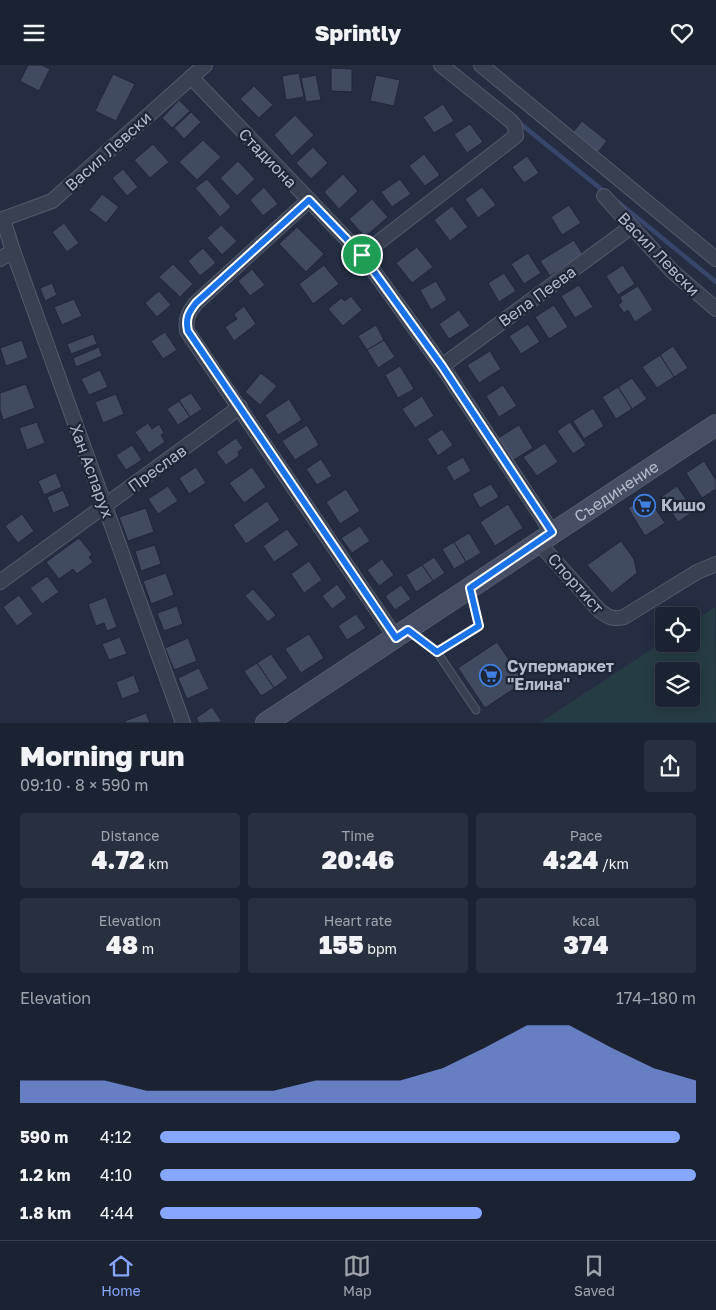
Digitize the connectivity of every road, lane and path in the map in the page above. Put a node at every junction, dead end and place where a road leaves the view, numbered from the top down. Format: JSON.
{"nodes":[{"id":1,"x":205,"y":65,"type":"edge"},
{"id":2,"x":442,"y":65,"type":"edge"},
{"id":3,"x":481,"y":65,"type":"edge"},
{"id":4,"x":191,"y":77,"type":"junction"},
{"id":5,"x":604,"y":196,"type":"dead end"},
{"id":6,"x":309,"y":200,"type":"junction"},
{"id":7,"x":1,"y":220,"type":"edge"},
{"id":8,"x":631,"y":227,"type":"junction"},
{"id":9,"x":13,"y":251,"type":"junction"},
{"id":10,"x":362,"y":255,"type":"junction"},
{"id":11,"x":0,"y":259,"type":"edge"},
{"id":12,"x":716,"y":259,"type":"edge"},
{"id":13,"x":716,"y":309,"type":"edge"},
{"id":14,"x":442,"y":366,"type":"junction"},
{"id":15,"x":240,"y":407,"type":"junction"},
{"id":16,"x":716,"y":425,"type":"edge"},
{"id":17,"x":105,"y":506,"type":"junction"},
{"id":18,"x":545,"y":537,"type":"junction"},
{"id":19,"x":716,"y":564,"type":"edge"},
{"id":20,"x":0,"y":582,"type":"edge"},
{"id":21,"x":470,"y":588,"type":"junction"},
{"id":22,"x":402,"y":634,"type":"junction"},
{"id":23,"x":437,"y":652,"type":"junction"},
{"id":24,"x":476,"y":710,"type":"dead end"},
{"id":25,"x":183,"y":723,"type":"edge"},
{"id":26,"x":266,"y":723,"type":"edge"}],
"edges":[{"from":1,"to":4,"type":"street","name":"Васил Левски"},
{"from":2,"to":10,"type":"street"},
{"from":3,"to":12,"type":"street"},
{"from":4,"to":6,"type":"street","name":"Стадиона"},
{"from":4,"to":7,"type":"street","name":"Васил Левски"},
{"from":5,"to":8,"type":"street","name":"Васил Левски"},
{"from":6,"to":10,"type":"street","name":"Стадиона"},
{"from":6,"to":15,"type":"street"},
{"from":7,"to":9,"type":"street","name":"Хан Аспарух"},
{"from":8,"to":13,"type":"street","name":"Васил Левски"},
{"from":8,"to":14,"type":"street","name":"Вела Пеева"},
{"from":9,"to":11,"type":"street"},
{"from":9,"to":17,"type":"street","name":"Хан Аспарух"},
{"from":10,"to":14,"type":"street","name":"Стадиона"},
{"from":14,"to":18,"type":"street","name":"Стадиона"},
{"from":15,"to":17,"type":"street","name":"Преслав"},
{"from":15,"to":22,"type":"street"},
{"from":16,"to":18,"type":"street","name":"Съединение"},
{"from":17,"to":20,"type":"street","name":"Преслав"},
{"from":17,"to":25,"type":"street","name":"Хан Аспарух"},
{"from":18,"to":19,"type":"street","name":"Спортист"},
{"from":18,"to":21,"type":"street","name":"Съединение"},
{"from":21,"to":22,"type":"street","name":"Съединение"},
{"from":21,"to":23,"type":"lane"},
{"from":22,"to":23,"type":"lane"},
{"from":22,"to":26,"type":"street","name":"Съединение"},
{"from":23,"to":24,"type":"lane"}]}
